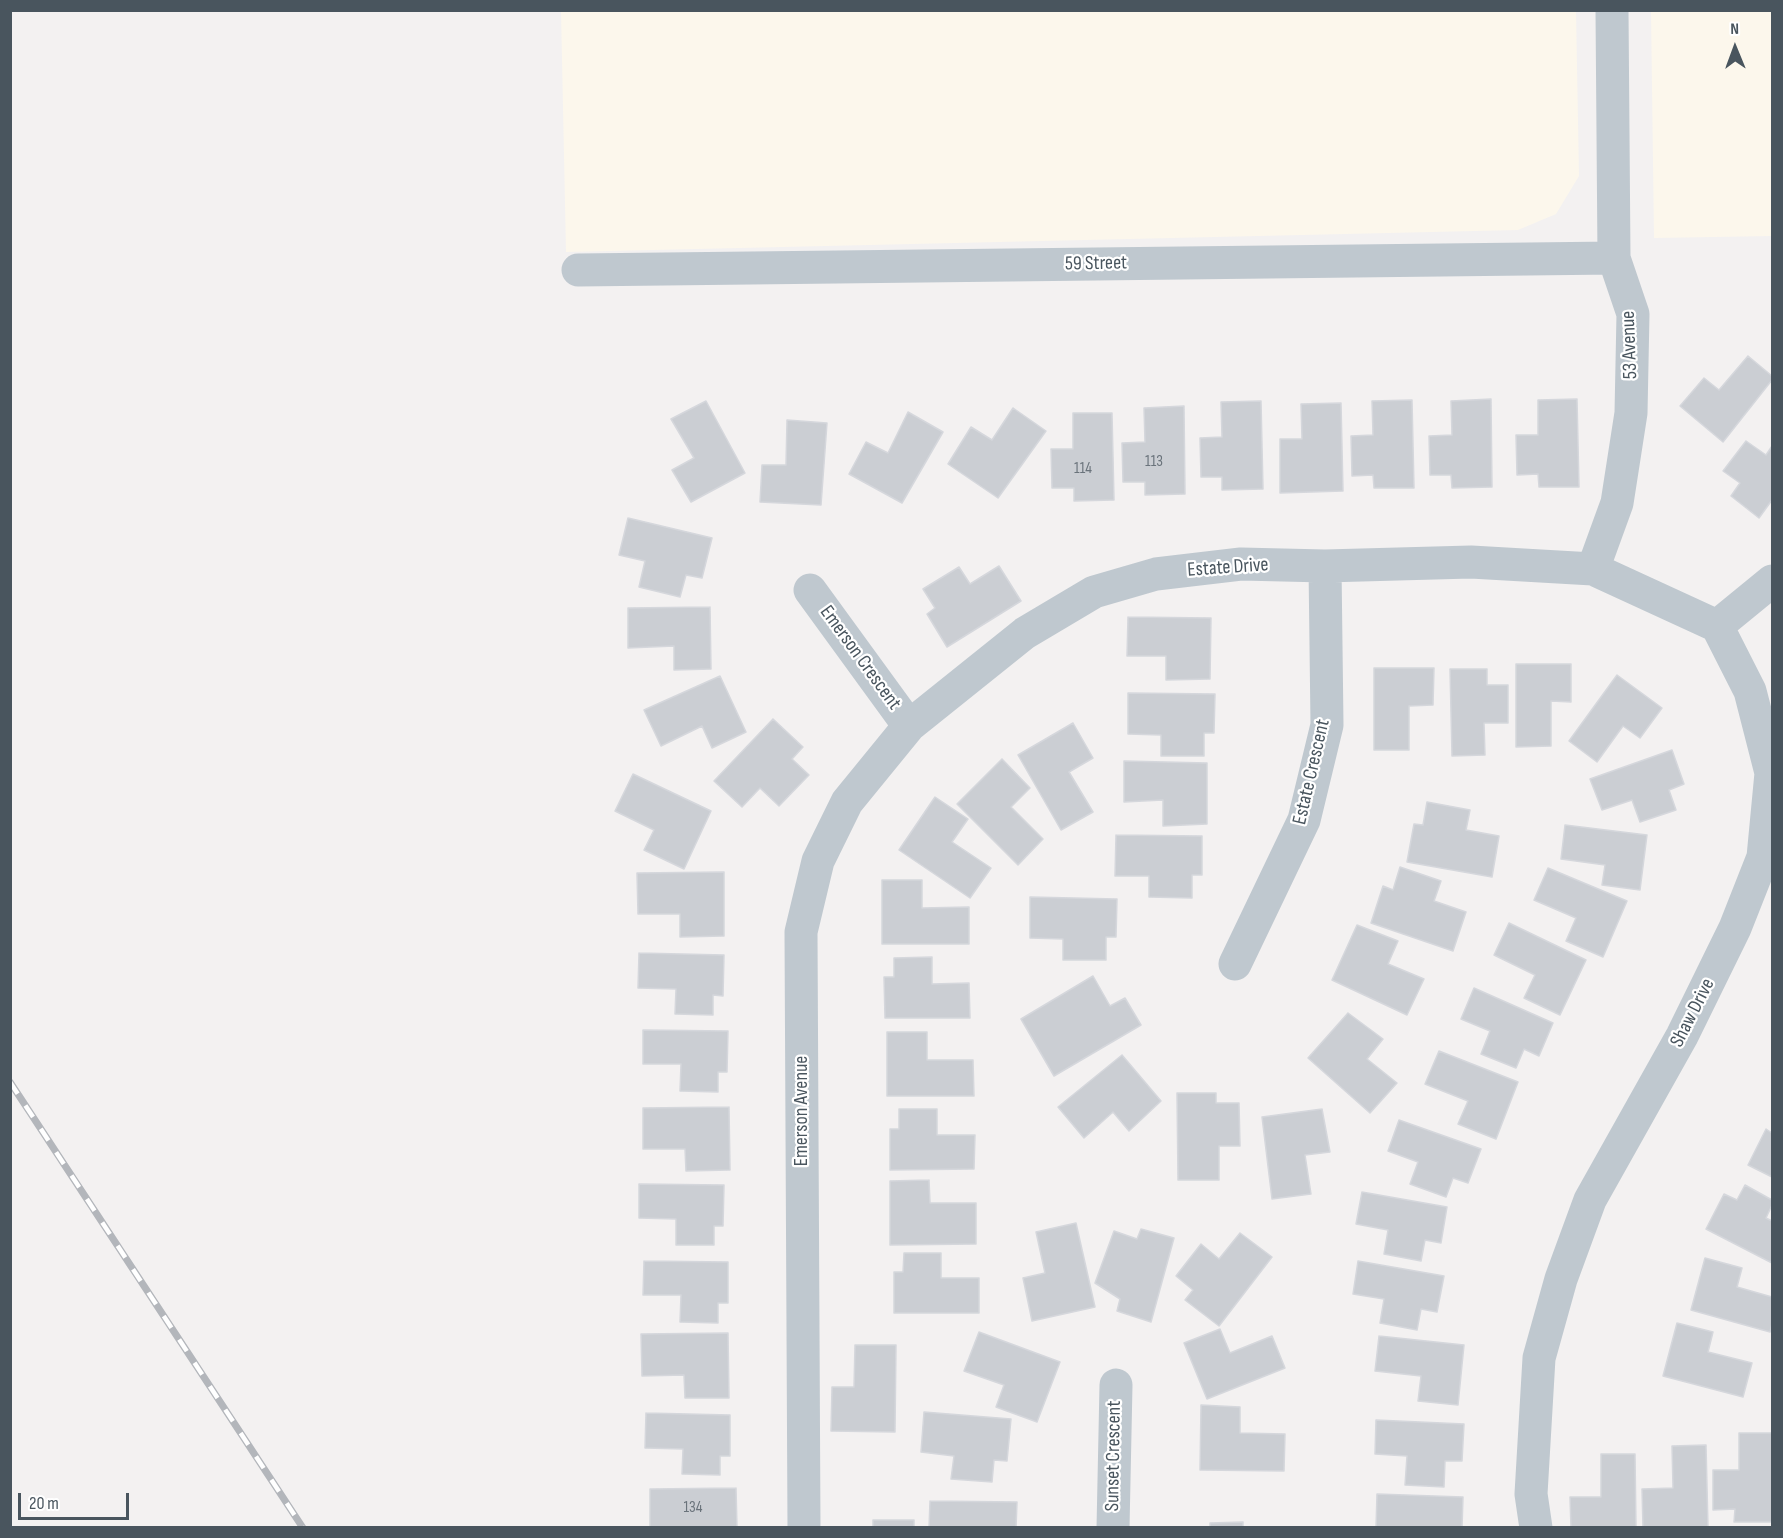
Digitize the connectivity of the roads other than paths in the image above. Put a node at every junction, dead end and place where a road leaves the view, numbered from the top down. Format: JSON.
{"nodes":[{"id":1,"x":1612,"y":10,"type":"edge"},
{"id":2,"x":1614,"y":258,"type":"junction"},
{"id":3,"x":578,"y":270,"type":"dead end"},
{"id":4,"x":1325,"y":566,"type":"junction"},
{"id":5,"x":1593,"y":568,"type":"junction"},
{"id":6,"x":1773,"y":582,"type":"edge"},
{"id":7,"x":810,"y":590,"type":"dead end"},
{"id":8,"x":1716,"y":626,"type":"junction"},
{"id":9,"x":909,"y":726,"type":"junction"},
{"id":10,"x":1235,"y":964,"type":"dead end"},
{"id":11,"x":1116,"y":1385,"type":"dead end"},
{"id":12,"x":804,"y":1527,"type":"edge"},
{"id":13,"x":1113,"y":1527,"type":"edge"},
{"id":14,"x":1536,"y":1527,"type":"edge"}],
"edges":[{"from":1,"to":2,"type":"street","name":"53 Avenue"},
{"from":2,"to":3,"type":"street","name":"59 Street"},
{"from":2,"to":5,"type":"street","name":"53 Avenue"},
{"from":4,"to":5,"type":"street","name":"Estate Drive"},
{"from":4,"to":9,"type":"street","name":"Estate Drive"},
{"from":4,"to":10,"type":"street","name":"Estate Crescent"},
{"from":5,"to":8,"type":"street"},
{"from":6,"to":8,"type":"street"},
{"from":7,"to":9,"type":"street","name":"Emerson Crescent"},
{"from":8,"to":14,"type":"street","name":"Shaw Drive"},
{"from":9,"to":12,"type":"street","name":"Emerson Avenue"},
{"from":11,"to":13,"type":"street","name":"Sunset Crescent"}]}
